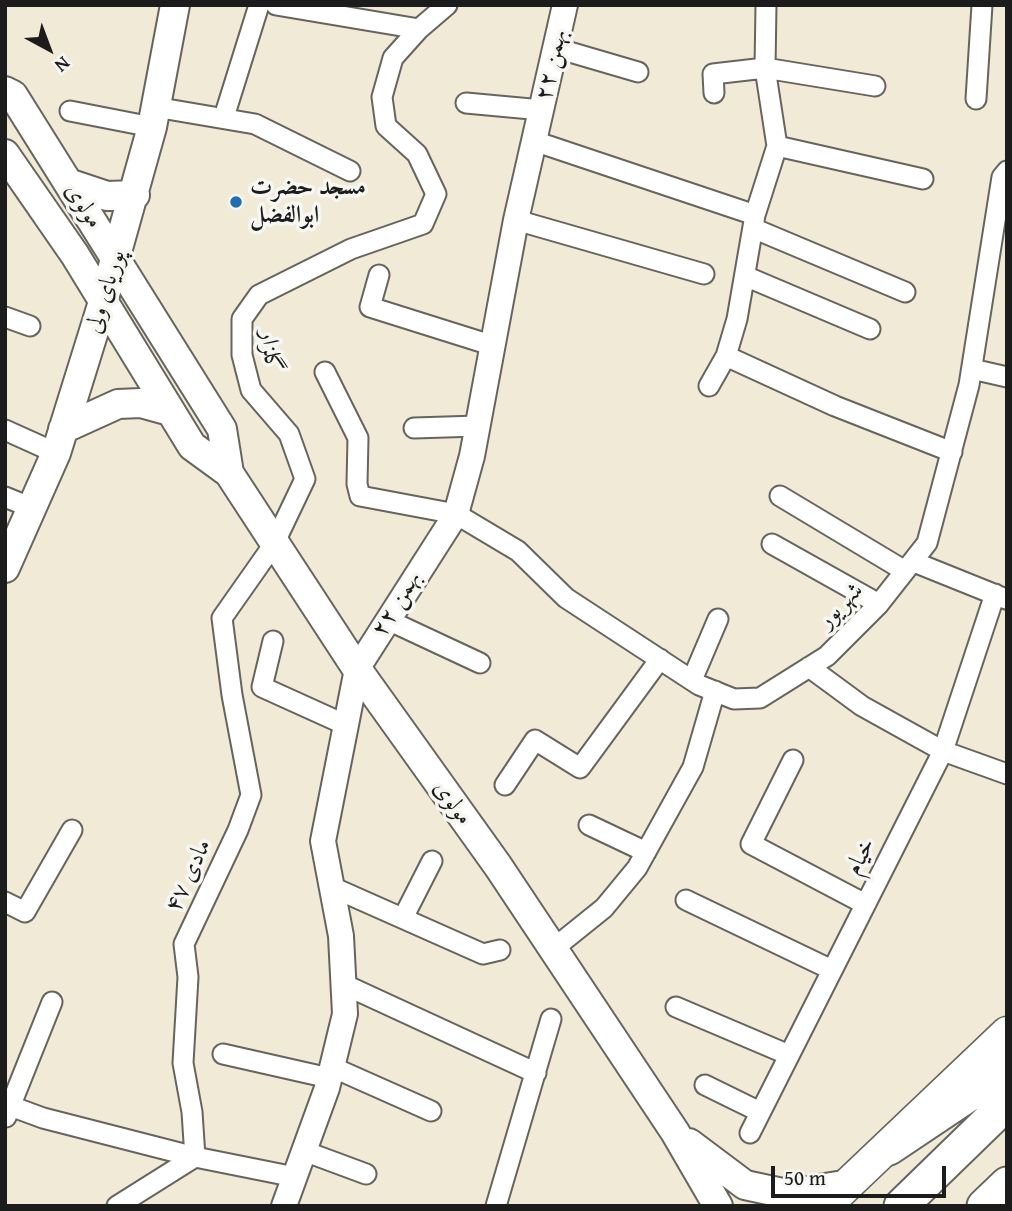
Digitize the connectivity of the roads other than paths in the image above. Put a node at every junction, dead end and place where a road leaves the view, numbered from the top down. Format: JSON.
{"nodes":[{"id":1,"x":175,"y":5,"type":"edge"},
{"id":2,"x":259,"y":5,"type":"edge"},
{"id":3,"x":276,"y":5,"type":"edge"},
{"id":4,"x":447,"y":5,"type":"edge"},
{"id":5,"x":565,"y":5,"type":"edge"},
{"id":6,"x":766,"y":5,"type":"edge"},
{"id":7,"x":982,"y":5,"type":"edge"},
{"id":8,"x":419,"y":29,"type":"junction"},
{"id":9,"x":555,"y":48,"type":"junction"},
{"id":10,"x":765,"y":68,"type":"junction"},
{"id":11,"x":638,"y":72,"type":"dead end"},
{"id":12,"x":875,"y":86,"type":"dead end"},
{"id":13,"x":5,"y":91,"type":"edge"},
{"id":14,"x":714,"y":93,"type":"dead end"},
{"id":15,"x":976,"y":99,"type":"dead end"},
{"id":16,"x":466,"y":103,"type":"dead end"},
{"id":17,"x":542,"y":110,"type":"junction"},
{"id":18,"x":70,"y":111,"type":"dead end"},
{"id":19,"x":153,"y":117,"type":"junction"},
{"id":20,"x":224,"y":117,"type":"junction"},
{"id":21,"x":534,"y":141,"type":"junction"},
{"id":22,"x":777,"y":146,"type":"junction"},
{"id":23,"x":5,"y":154,"type":"edge"},
{"id":24,"x":350,"y":171,"type":"dead end"},
{"id":25,"x":1007,"y":171,"type":"edge"},
{"id":26,"x":923,"y":179,"type":"dead end"},
{"id":27,"x":68,"y":183,"type":"junction"},
{"id":28,"x":135,"y":195,"type":"junction"},
{"id":29,"x":516,"y":220,"type":"junction"},
{"id":30,"x":755,"y":222,"type":"junction"},
{"id":31,"x":116,"y":257,"type":"junction"},
{"id":32,"x":704,"y":274,"type":"dead end"},
{"id":33,"x":379,"y":275,"type":"dead end"},
{"id":34,"x":745,"y":276,"type":"junction"},
{"id":35,"x":905,"y":292,"type":"dead end"},
{"id":36,"x":103,"y":302,"type":"junction"},
{"id":37,"x":5,"y":317,"type":"edge"},
{"id":38,"x":30,"y":326,"type":"dead end"},
{"id":39,"x":870,"y":329,"type":"dead end"},
{"id":40,"x":494,"y":346,"type":"junction"},
{"id":41,"x":726,"y":356,"type":"junction"},
{"id":42,"x":972,"y":369,"type":"junction"},
{"id":43,"x":325,"y":372,"type":"dead end"},
{"id":44,"x":1007,"y":377,"type":"edge"},
{"id":45,"x":709,"y":386,"type":"dead end"},
{"id":46,"x":170,"y":411,"type":"junction"},
{"id":47,"x":478,"y":426,"type":"junction"},
{"id":48,"x":414,"y":428,"type":"dead end"},
{"id":49,"x":5,"y":430,"type":"edge"},
{"id":50,"x":60,"y":441,"type":"junction"},
{"id":51,"x":952,"y":452,"type":"junction"},
{"id":52,"x":229,"y":473,"type":"junction"},
{"id":53,"x":5,"y":496,"type":"edge"},
{"id":54,"x":780,"y":496,"type":"dead end"},
{"id":55,"x":32,"y":508,"type":"junction"},
{"id":56,"x":456,"y":514,"type":"junction"},
{"id":57,"x":274,"y":544,"type":"junction"},
{"id":58,"x":772,"y":544,"type":"dead end"},
{"id":59,"x":910,"y":566,"type":"junction"},
{"id":60,"x":5,"y":568,"type":"edge"},
{"id":61,"x":1001,"y":597,"type":"edge"},
{"id":62,"x":879,"y":604,"type":"junction"},
{"id":63,"x":718,"y":619,"type":"dead end"},
{"id":64,"x":390,"y":621,"type":"junction"},
{"id":65,"x":273,"y":641,"type":"dead end"},
{"id":66,"x":660,"y":659,"type":"junction"},
{"id":67,"x":480,"y":663,"type":"dead end"},
{"id":68,"x":809,"y":667,"type":"junction"},
{"id":69,"x":357,"y":669,"type":"junction"},
{"id":70,"x":692,"y":680,"type":"junction"},
{"id":71,"x":715,"y":691,"type":"junction"},
{"id":72,"x":346,"y":725,"type":"junction"},
{"id":73,"x":943,"y":751,"type":"junction"},
{"id":74,"x":793,"y":760,"type":"dead end"},
{"id":75,"x":1007,"y":774,"type":"edge"},
{"id":76,"x":505,"y":785,"type":"dead end"},
{"id":77,"x":589,"y":825,"type":"dead end"},
{"id":78,"x":72,"y":830,"type":"dead end"},
{"id":79,"x":646,"y":852,"type":"junction"},
{"id":80,"x":432,"y":861,"type":"dead end"},
{"id":81,"x":332,"y":887,"type":"junction"},
{"id":82,"x":686,"y":900,"type":"dead end"},
{"id":83,"x":5,"y":902,"type":"edge"},
{"id":84,"x":865,"y":904,"type":"junction"},
{"id":85,"x":403,"y":918,"type":"junction"},
{"id":86,"x":553,"y":949,"type":"junction"},
{"id":87,"x":500,"y":950,"type":"dead end"},
{"id":88,"x":832,"y":970,"type":"junction"},
{"id":89,"x":343,"y":984,"type":"junction"},
{"id":90,"x":52,"y":1002,"type":"dead end"},
{"id":91,"x":676,"y":1007,"type":"dead end"},
{"id":92,"x":551,"y":1019,"type":"dead end"},
{"id":93,"x":1007,"y":1032,"type":"edge"},
{"id":94,"x":223,"y":1054,"type":"dead end"},
{"id":95,"x":789,"y":1055,"type":"junction"},
{"id":96,"x":1007,"y":1069,"type":"edge"},
{"id":97,"x":331,"y":1072,"type":"junction"},
{"id":98,"x":536,"y":1073,"type":"junction"},
{"id":99,"x":705,"y":1085,"type":"dead end"},
{"id":100,"x":1007,"y":1103,"type":"edge"},
{"id":101,"x":7,"y":1109,"type":"edge"},
{"id":102,"x":431,"y":1111,"type":"dead end"},
{"id":103,"x":760,"y":1112,"type":"junction"},
{"id":104,"x":676,"y":1132,"type":"junction"},
{"id":105,"x":750,"y":1133,"type":"dead end"},
{"id":106,"x":889,"y":1148,"type":"junction"},
{"id":107,"x":304,"y":1151,"type":"junction"},
{"id":108,"x":195,"y":1157,"type":"junction"},
{"id":109,"x":366,"y":1174,"type":"dead end"},
{"id":110,"x":295,"y":1177,"type":"junction"},
{"id":111,"x":850,"y":1184,"type":"junction"},
{"id":112,"x":1007,"y":1184,"type":"edge"},
{"id":113,"x":117,"y":1206,"type":"edge"},
{"id":114,"x":284,"y":1206,"type":"edge"},
{"id":115,"x":496,"y":1206,"type":"edge"},
{"id":116,"x":718,"y":1206,"type":"edge"},
{"id":117,"x":825,"y":1206,"type":"edge"},
{"id":118,"x":901,"y":1206,"type":"edge"},
{"id":119,"x":984,"y":1206,"type":"edge"}],
"edges":[{"from":1,"to":19,"type":"main road","name":"پوریای ولی"},
{"from":2,"to":20,"type":"street"},
{"from":3,"to":8,"type":"street"},
{"from":4,"to":8,"type":"street","name":"گلزار"},
{"from":5,"to":9,"type":"street","name":"۲۲ بهمن"},
{"from":6,"to":10,"type":"street"},
{"from":7,"to":15,"type":"street"},
{"from":8,"to":57,"type":"street","name":"گلزار"},
{"from":9,"to":11,"type":"street"},
{"from":9,"to":17,"type":"street","name":"۲۲ بهمن"},
{"from":10,"to":12,"type":"street"},
{"from":10,"to":14,"type":"street"},
{"from":10,"to":22,"type":"street"},
{"from":13,"to":27,"type":"main road","name":"مولوی"},
{"from":16,"to":17,"type":"street"},
{"from":17,"to":21,"type":"street","name":"۲۲ بهمن"},
{"from":18,"to":19,"type":"street"},
{"from":19,"to":20,"type":"street"},
{"from":19,"to":28,"type":"main road","name":"پوریای ولی"},
{"from":20,"to":24,"type":"street"},
{"from":21,"to":29,"type":"street","name":"۲۲ بهمن"},
{"from":21,"to":30,"type":"street"},
{"from":22,"to":26,"type":"street"},
{"from":22,"to":30,"type":"street"},
{"from":23,"to":36,"type":"main road","name":"مولوی"},
{"from":25,"to":42,"type":"street","name":"شهریور"},
{"from":27,"to":28,"type":"main road"},
{"from":27,"to":31,"type":"main road","name":"مولوی"},
{"from":28,"to":31,"type":"main road","name":"پوریای ولی"},
{"from":29,"to":32,"type":"street"},
{"from":29,"to":40,"type":"street","name":"۲۲ بهمن"},
{"from":30,"to":34,"type":"street"},
{"from":30,"to":35,"type":"street"},
{"from":31,"to":36,"type":"main road","name":"پوریای ولی"},
{"from":31,"to":52,"type":"main road","name":"مولوی"},
{"from":33,"to":40,"type":"street"},
{"from":34,"to":39,"type":"street"},
{"from":34,"to":41,"type":"street"},
{"from":36,"to":46,"type":"main road","name":"مولوی"},
{"from":36,"to":50,"type":"main road","name":"پوریای ولی"},
{"from":37,"to":38,"type":"street"},
{"from":40,"to":47,"type":"street","name":"۲۲ بهمن"},
{"from":41,"to":45,"type":"street"},
{"from":41,"to":51,"type":"street"},
{"from":42,"to":44,"type":"street"},
{"from":42,"to":51,"type":"street","name":"شهریور"},
{"from":43,"to":56,"type":"street"},
{"from":46,"to":50,"type":"main road"},
{"from":46,"to":52,"type":"main road","name":"مولوی"},
{"from":47,"to":48,"type":"street"},
{"from":47,"to":56,"type":"street","name":"۲۲ بهمن"},
{"from":49,"to":50,"type":"street"},
{"from":50,"to":55,"type":"main road","name":"پوریای ولی"},
{"from":51,"to":59,"type":"street","name":"شهریور"},
{"from":52,"to":57,"type":"main road","name":"مولوی"},
{"from":53,"to":55,"type":"street"},
{"from":54,"to":59,"type":"street"},
{"from":55,"to":60,"type":"main road","name":"پوریای ولی"},
{"from":56,"to":64,"type":"street","name":"۲۲ بهمن"},
{"from":56,"to":66,"type":"street","name":"شهریور"},
{"from":57,"to":69,"type":"main road","name":"مولوی"},
{"from":57,"to":108,"type":"street","name":"مادی ۴۷"},
{"from":58,"to":62,"type":"street"},
{"from":59,"to":61,"type":"street"},
{"from":59,"to":62,"type":"street","name":"شهریور"},
{"from":61,"to":73,"type":"street","name":"خیام"},
{"from":62,"to":68,"type":"street","name":"شهریور"},
{"from":63,"to":70,"type":"street"},
{"from":64,"to":67,"type":"street"},
{"from":64,"to":69,"type":"street","name":"۲۲ بهمن"},
{"from":65,"to":72,"type":"street"},
{"from":66,"to":70,"type":"street","name":"شهریور"},
{"from":66,"to":76,"type":"street"},
{"from":68,"to":71,"type":"street","name":"شهریور"},
{"from":68,"to":73,"type":"street"},
{"from":69,"to":72,"type":"street","name":"۲۲ بهمن"},
{"from":69,"to":86,"type":"main road","name":"مولوی"},
{"from":70,"to":71,"type":"street","name":"شهریور"},
{"from":71,"to":79,"type":"street"},
{"from":72,"to":81,"type":"street","name":"۲۲ بهمن"},
{"from":73,"to":75,"type":"street"},
{"from":73,"to":84,"type":"street","name":"خیام"},
{"from":74,"to":84,"type":"street"},
{"from":77,"to":79,"type":"street"},
{"from":78,"to":83,"type":"street"},
{"from":79,"to":86,"type":"street"},
{"from":80,"to":85,"type":"street"},
{"from":81,"to":85,"type":"street"},
{"from":81,"to":89,"type":"street","name":"۲۲ بهمن"},
{"from":82,"to":88,"type":"street"},
{"from":84,"to":88,"type":"street","name":"خیام"},
{"from":85,"to":87,"type":"street"},
{"from":86,"to":104,"type":"main road","name":"مولوی"},
{"from":88,"to":95,"type":"street","name":"خیام"},
{"from":89,"to":97,"type":"street","name":"۲۲ بهمن"},
{"from":89,"to":98,"type":"street"},
{"from":90,"to":101,"type":"street"},
{"from":91,"to":95,"type":"street"},
{"from":92,"to":98,"type":"street"},
{"from":93,"to":106,"type":"main road"},
{"from":94,"to":97,"type":"street"},
{"from":95,"to":103,"type":"street","name":"خیام"},
{"from":96,"to":106,"type":"highway"},
{"from":97,"to":102,"type":"street"},
{"from":97,"to":107,"type":"street","name":"۲۲ بهمن"},
{"from":98,"to":115,"type":"street"},
{"from":99,"to":103,"type":"street"},
{"from":100,"to":118,"type":"highway"},
{"from":101,"to":108,"type":"street"},
{"from":103,"to":105,"type":"street","name":"خیام"},
{"from":104,"to":111,"type":"main road","name":"مولوی"},
{"from":104,"to":116,"type":"main road","name":"مولوی"},
{"from":106,"to":111,"type":"main road"},
{"from":107,"to":109,"type":"street"},
{"from":107,"to":110,"type":"street","name":"۲۲ بهمن"},
{"from":108,"to":110,"type":"street"},
{"from":108,"to":113,"type":"street"},
{"from":110,"to":114,"type":"street","name":"۲۲ بهمن"},
{"from":111,"to":117,"type":"main road"},
{"from":112,"to":119,"type":"highway"}]}
